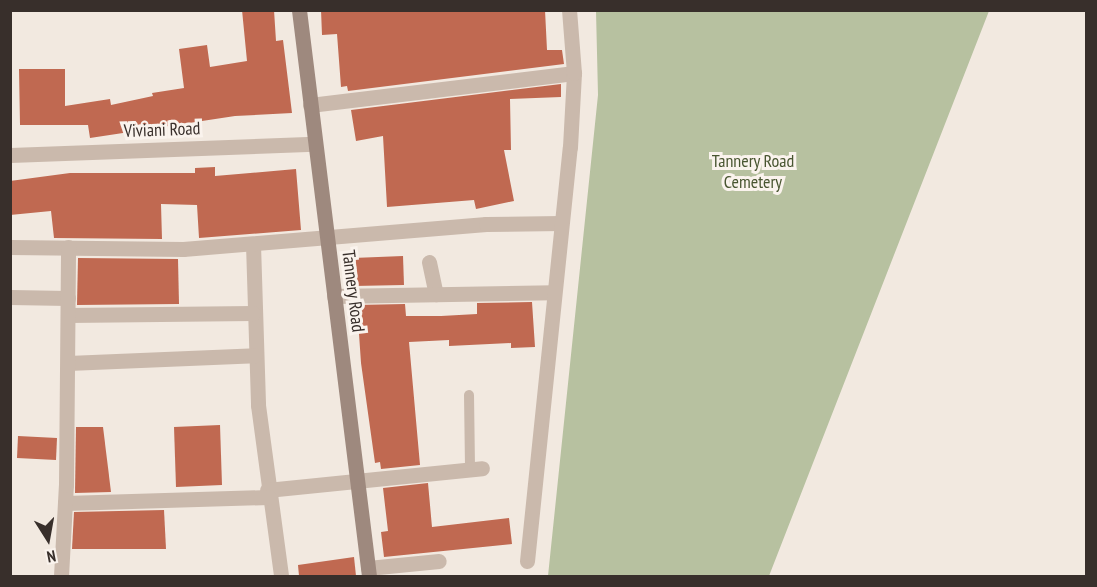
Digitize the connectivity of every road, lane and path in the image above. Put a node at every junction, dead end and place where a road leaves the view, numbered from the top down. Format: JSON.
{"nodes":[{"id":1,"x":299,"y":10,"type":"edge"},
{"id":2,"x":569,"y":10,"type":"edge"},
{"id":3,"x":574,"y":73,"type":"junction"},
{"id":4,"x":310,"y":105,"type":"junction"},
{"id":5,"x":314,"y":144,"type":"junction"},
{"id":6,"x":10,"y":155,"type":"edge"},
{"id":7,"x":561,"y":223,"type":"junction"},
{"id":8,"x":327,"y":240,"type":"junction"},
{"id":9,"x":253,"y":244,"type":"junction"},
{"id":10,"x":10,"y":247,"type":"edge"},
{"id":11,"x":68,"y":247,"type":"junction"},
{"id":12,"x":429,"y":262,"type":"dead end"},
{"id":13,"x":553,"y":292,"type":"junction"},
{"id":14,"x":436,"y":294,"type":"junction"},
{"id":15,"x":334,"y":296,"type":"junction"},
{"id":16,"x":10,"y":297,"type":"edge"},
{"id":17,"x":68,"y":298,"type":"junction"},
{"id":18,"x":253,"y":313,"type":"junction"},
{"id":19,"x":68,"y":315,"type":"junction"},
{"id":20,"x":255,"y":355,"type":"junction"},
{"id":21,"x":68,"y":363,"type":"junction"},
{"id":22,"x":469,"y":395,"type":"dead end"},
{"id":23,"x":476,"y":469,"type":"joint"},
{"id":24,"x":357,"y":482,"type":"junction"},
{"id":25,"x":268,"y":494,"type":"junction"},
{"id":26,"x":65,"y":503,"type":"junction"},
{"id":27,"x":439,"y":561,"type":"dead end"},
{"id":28,"x":527,"y":561,"type":"dead end"},
{"id":29,"x":368,"y":572,"type":"edge"},
{"id":30,"x":61,"y":576,"type":"edge"},
{"id":31,"x":280,"y":576,"type":"edge"}],
"edges":[{"from":1,"to":4,"type":"main road","name":"Tannery Road"},
{"from":2,"to":3,"type":"street"},
{"from":3,"to":4,"type":"street"},
{"from":3,"to":7,"type":"street"},
{"from":4,"to":5,"type":"main road","name":"Tannery Road"},
{"from":5,"to":6,"type":"street","name":"Viviani Road"},
{"from":5,"to":8,"type":"main road","name":"Tannery Road"},
{"from":7,"to":8,"type":"street"},
{"from":7,"to":13,"type":"street"},
{"from":8,"to":9,"type":"street"},
{"from":8,"to":15,"type":"main road","name":"Tannery Road"},
{"from":9,"to":11,"type":"street"},
{"from":9,"to":18,"type":"street"},
{"from":10,"to":11,"type":"street"},
{"from":11,"to":17,"type":"street"},
{"from":12,"to":14,"type":"street"},
{"from":13,"to":14,"type":"street"},
{"from":13,"to":28,"type":"street"},
{"from":14,"to":15,"type":"street"},
{"from":15,"to":24,"type":"main road","name":"Tannery Road"},
{"from":16,"to":17,"type":"street"},
{"from":17,"to":19,"type":"street"},
{"from":18,"to":19,"type":"street"},
{"from":18,"to":20,"type":"street"},
{"from":19,"to":21,"type":"street"},
{"from":20,"to":21,"type":"street"},
{"from":20,"to":25,"type":"street"},
{"from":21,"to":26,"type":"street"},
{"from":22,"to":23,"type":"lane"},
{"from":23,"to":24,"type":"street"},
{"from":24,"to":25,"type":"street"},
{"from":24,"to":29,"type":"main road","name":"Tannery Road"},
{"from":25,"to":26,"type":"street"},
{"from":25,"to":31,"type":"street"},
{"from":26,"to":30,"type":"street"},
{"from":27,"to":29,"type":"street"}]}
